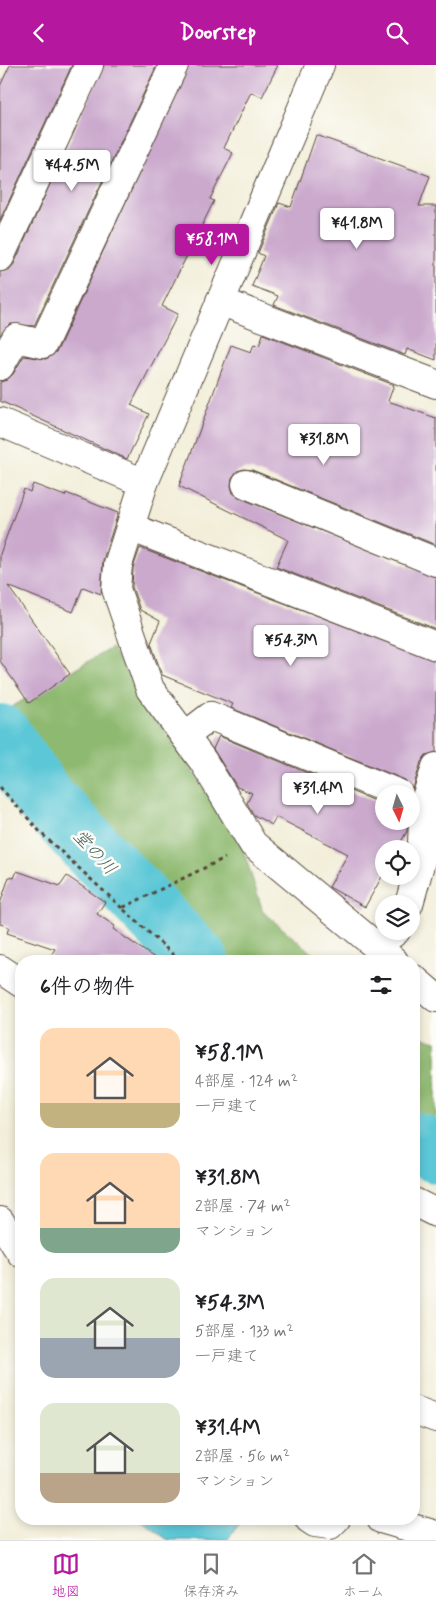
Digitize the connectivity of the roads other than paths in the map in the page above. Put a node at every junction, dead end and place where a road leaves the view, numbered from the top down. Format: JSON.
{"nodes":[{"id":1,"x":89,"y":65,"type":"edge"},
{"id":2,"x":174,"y":65,"type":"edge"},
{"id":3,"x":320,"y":65,"type":"edge"},
{"id":4,"x":0,"y":257,"type":"edge"},
{"id":5,"x":220,"y":301,"type":"junction"},
{"id":6,"x":0,"y":366,"type":"edge"},
{"id":7,"x":436,"y":384,"type":"edge"},
{"id":8,"x":0,"y":422,"type":"edge"},
{"id":9,"x":144,"y":483,"type":"junction"},
{"id":10,"x":246,"y":484,"type":"dead end"},
{"id":11,"x":130,"y":527,"type":"junction"},
{"id":12,"x":436,"y":562,"type":"edge"},
{"id":13,"x":436,"y":646,"type":"edge"},
{"id":14,"x":185,"y":736,"type":"junction"},
{"id":15,"x":436,"y":767,"type":"edge"},
{"id":16,"x":377,"y":785,"type":"edge"},
{"id":17,"x":420,"y":798,"type":"edge"},
{"id":18,"x":420,"y":814,"type":"edge"},
{"id":19,"x":428,"y":864,"type":"edge"},
{"id":20,"x":413,"y":895,"type":"edge"},
{"id":21,"x":389,"y":946,"type":"edge"},
{"id":22,"x":420,"y":984,"type":"edge"},
{"id":23,"x":436,"y":998,"type":"edge"},
{"id":24,"x":420,"y":1205,"type":"edge"},
{"id":25,"x":436,"y":1213,"type":"edge"},
{"id":26,"x":0,"y":1221,"type":"edge"},
{"id":27,"x":15,"y":1244,"type":"edge"},
{"id":28,"x":420,"y":1412,"type":"edge"},
{"id":29,"x":436,"y":1418,"type":"edge"},
{"id":30,"x":401,"y":1525,"type":"edge"},
{"id":31,"x":436,"y":1535,"type":"edge"}],
"edges":[{"from":1,"to":4,"type":"street"},
{"from":2,"to":6,"type":"street"},
{"from":3,"to":5,"type":"street"},
{"from":5,"to":7,"type":"street"},
{"from":5,"to":9,"type":"street"},
{"from":8,"to":9,"type":"street"},
{"from":9,"to":11,"type":"street"},
{"from":10,"to":12,"type":"street"},
{"from":11,"to":13,"type":"street"},
{"from":11,"to":14,"type":"street"},
{"from":14,"to":16,"type":"street"},
{"from":14,"to":21,"type":"street"},
{"from":15,"to":17,"type":"street"},
{"from":18,"to":19,"type":"street"},
{"from":19,"to":20,"type":"street"},
{"from":22,"to":23,"type":"street"},
{"from":24,"to":25,"type":"street"},
{"from":26,"to":27,"type":"street"},
{"from":28,"to":29,"type":"street"},
{"from":30,"to":31,"type":"street"}]}
